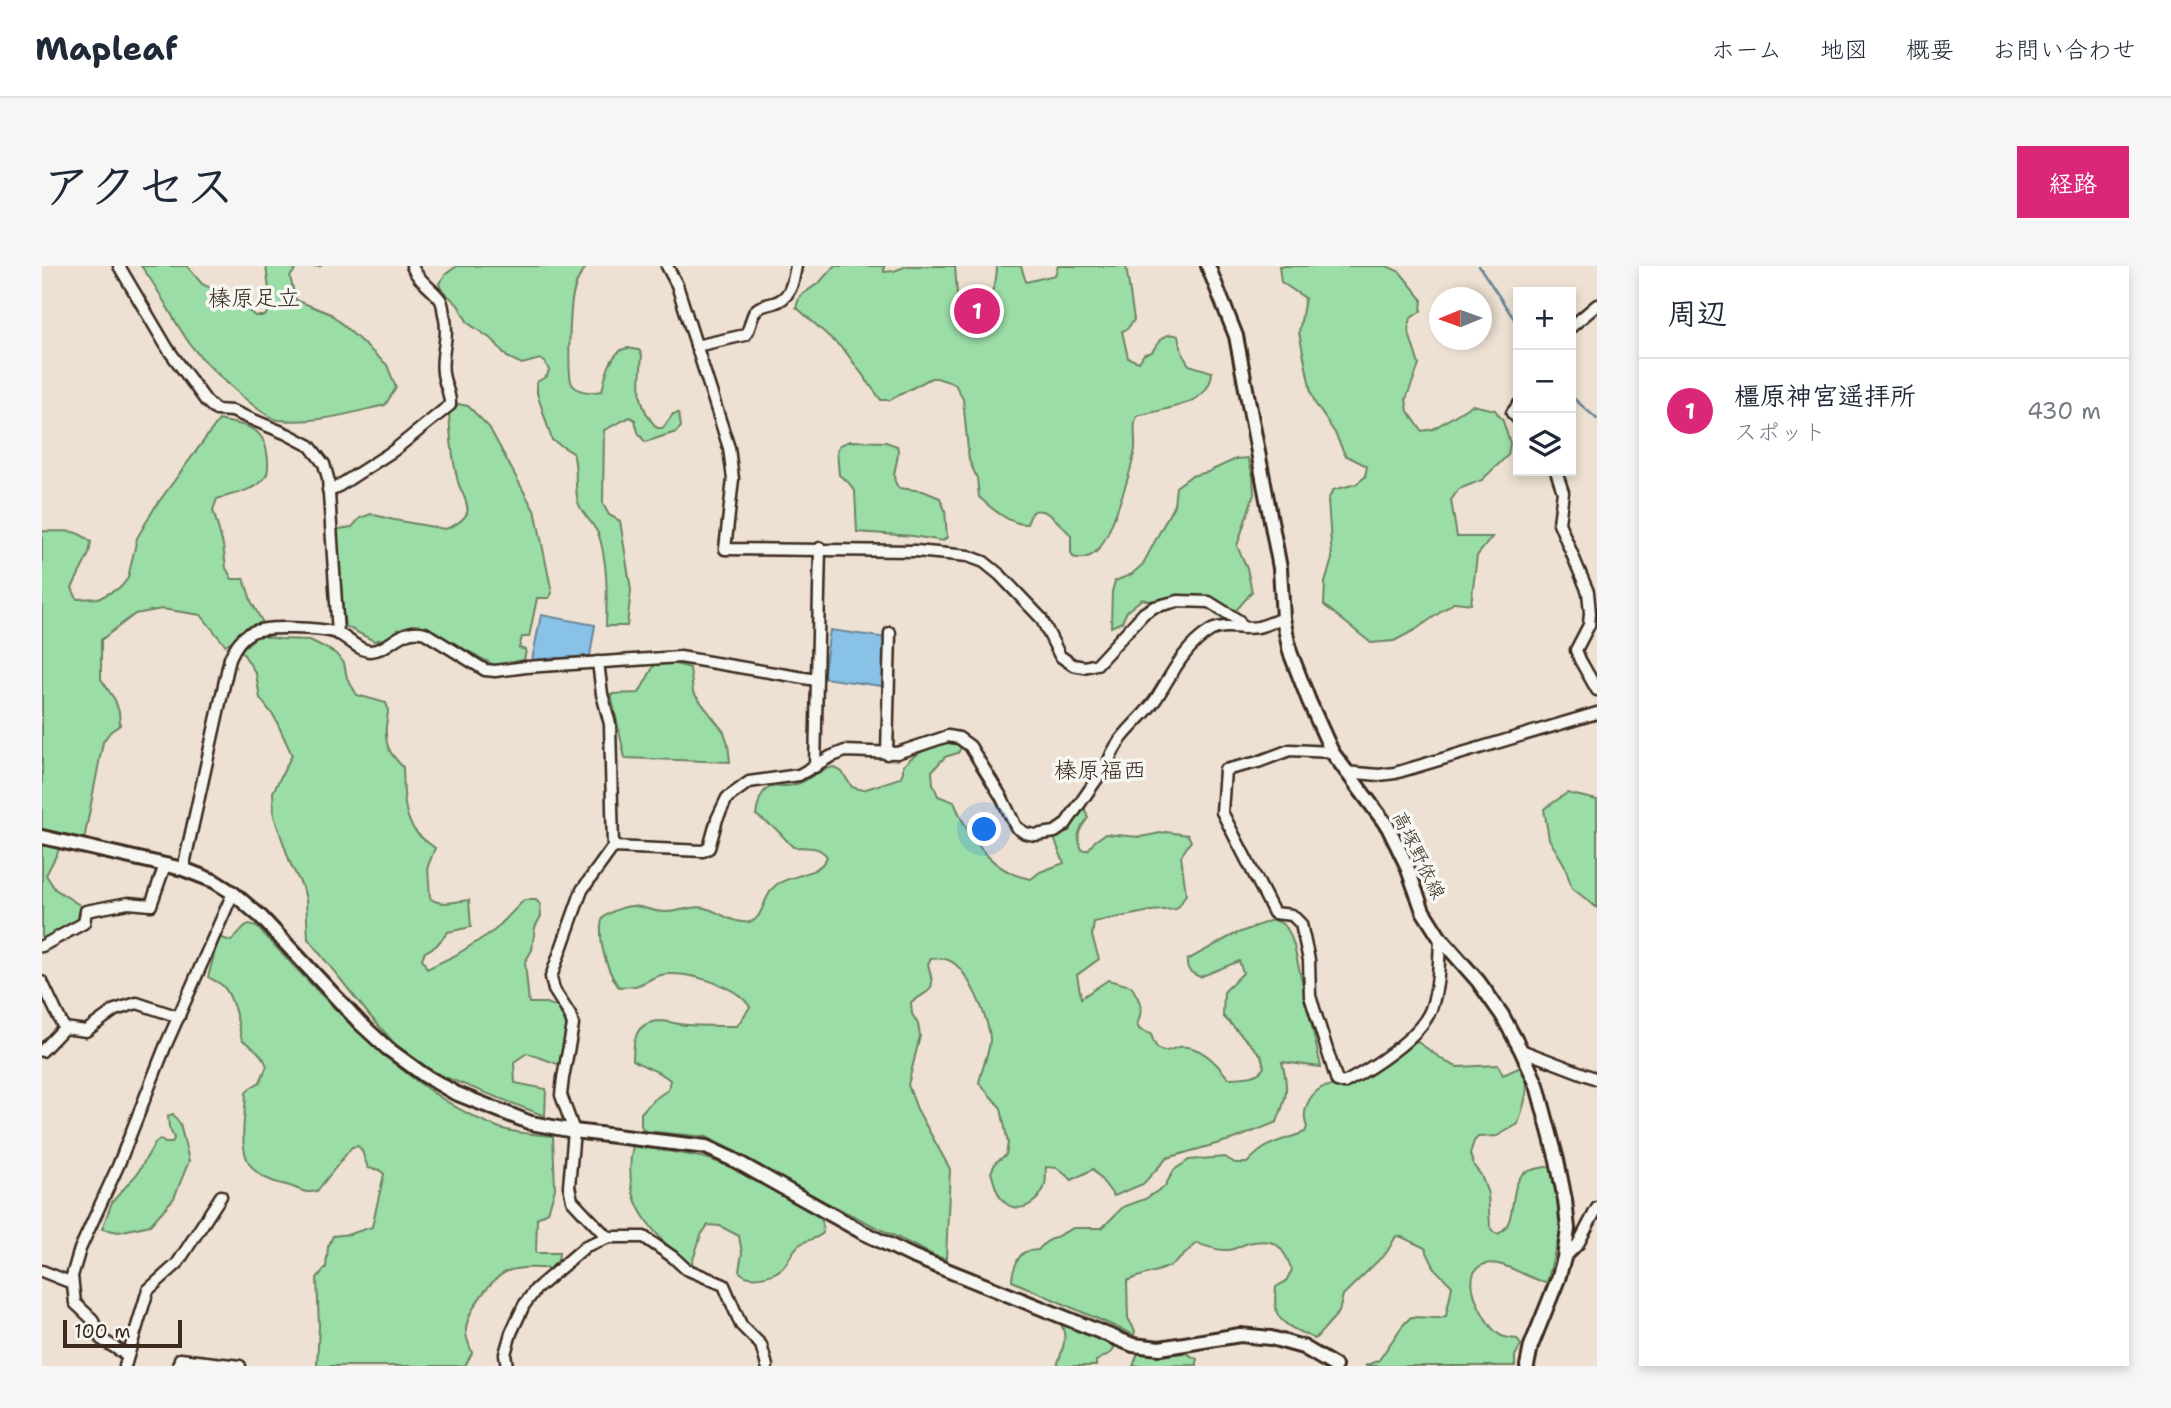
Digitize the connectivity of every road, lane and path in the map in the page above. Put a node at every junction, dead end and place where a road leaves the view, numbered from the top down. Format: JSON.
{"nodes":[{"id":1,"x":119,"y":266,"type":"edge"},
{"id":2,"x":412,"y":266,"type":"edge"},
{"id":3,"x":667,"y":266,"type":"edge"},
{"id":4,"x":796,"y":266,"type":"edge"},
{"id":5,"x":1208,"y":266,"type":"edge"},
{"id":6,"x":1597,"y":305,"type":"edge"},
{"id":7,"x":1576,"y":323,"type":"edge"},
{"id":8,"x":696,"y":346,"type":"junction"},
{"id":9,"x":1558,"y":476,"type":"edge"},
{"id":10,"x":328,"y":489,"type":"junction"},
{"id":11,"x":820,"y":548,"type":"junction"},
{"id":12,"x":1283,"y":618,"type":"junction"},
{"id":13,"x":1243,"y":628,"type":"junction"},
{"id":14,"x":338,"y":634,"type":"junction"},
{"id":15,"x":890,"y":634,"type":"dead end"},
{"id":16,"x":598,"y":662,"type":"junction"},
{"id":17,"x":817,"y":680,"type":"junction"},
{"id":18,"x":1597,"y":690,"type":"edge"},
{"id":19,"x":1597,"y":713,"type":"edge"},
{"id":20,"x":1332,"y":752,"type":"junction"},
{"id":21,"x":887,"y":754,"type":"junction"},
{"id":22,"x":815,"y":766,"type":"junction"},
{"id":23,"x":1345,"y":772,"type":"junction"},
{"id":24,"x":42,"y":837,"type":"edge"},
{"id":25,"x":613,"y":847,"type":"junction"},
{"id":26,"x":165,"y":865,"type":"junction"},
{"id":27,"x":183,"y":869,"type":"junction"},
{"id":28,"x":233,"y":893,"type":"junction"},
{"id":29,"x":1440,"y":938,"type":"junction"},
{"id":30,"x":42,"y":946,"type":"edge"},
{"id":31,"x":42,"y":982,"type":"edge"},
{"id":32,"x":179,"y":1017,"type":"junction"},
{"id":33,"x":64,"y":1028,"type":"junction"},
{"id":34,"x":1521,"y":1050,"type":"junction"},
{"id":35,"x":42,"y":1051,"type":"edge"},
{"id":36,"x":1597,"y":1079,"type":"edge"},
{"id":37,"x":574,"y":1130,"type":"junction"},
{"id":38,"x":221,"y":1196,"type":"dead end"},
{"id":39,"x":1597,"y":1208,"type":"edge"},
{"id":40,"x":609,"y":1237,"type":"junction"},
{"id":41,"x":1564,"y":1258,"type":"junction"},
{"id":42,"x":42,"y":1271,"type":"edge"},
{"id":43,"x":72,"y":1283,"type":"junction"},
{"id":44,"x":126,"y":1361,"type":"edge"},
{"id":45,"x":178,"y":1366,"type":"edge"},
{"id":46,"x":240,"y":1366,"type":"edge"},
{"id":47,"x":508,"y":1366,"type":"edge"},
{"id":48,"x":766,"y":1366,"type":"edge"},
{"id":49,"x":1335,"y":1366,"type":"edge"},
{"id":50,"x":1527,"y":1366,"type":"edge"}],
"edges":[{"from":1,"to":10,"type":"street"},
{"from":2,"to":10,"type":"street"},
{"from":3,"to":8,"type":"street"},
{"from":4,"to":8,"type":"street"},
{"from":5,"to":12,"type":"street","name":"高塚野依線"},
{"from":6,"to":7,"type":"street"},
{"from":8,"to":11,"type":"street"},
{"from":9,"to":18,"type":"street"},
{"from":10,"to":14,"type":"street"},
{"from":11,"to":13,"type":"street"},
{"from":11,"to":17,"type":"street"},
{"from":12,"to":13,"type":"street"},
{"from":12,"to":20,"type":"street","name":"高塚野依線"},
{"from":13,"to":21,"type":"street"},
{"from":14,"to":16,"type":"street"},
{"from":14,"to":27,"type":"street"},
{"from":15,"to":21,"type":"street"},
{"from":16,"to":17,"type":"street"},
{"from":16,"to":25,"type":"street"},
{"from":17,"to":22,"type":"street"},
{"from":19,"to":23,"type":"street"},
{"from":20,"to":23,"type":"street","name":"高塚野依線"},
{"from":20,"to":29,"type":"street"},
{"from":21,"to":22,"type":"street"},
{"from":22,"to":25,"type":"street"},
{"from":23,"to":29,"type":"street","name":"高塚野依線"},
{"from":24,"to":26,"type":"street"},
{"from":25,"to":37,"type":"street"},
{"from":26,"to":27,"type":"street"},
{"from":26,"to":30,"type":"street"},
{"from":27,"to":28,"type":"street"},
{"from":28,"to":32,"type":"street"},
{"from":28,"to":37,"type":"street"},
{"from":29,"to":34,"type":"street","name":"高塚野依線"},
{"from":31,"to":33,"type":"street"},
{"from":32,"to":33,"type":"street"},
{"from":32,"to":43,"type":"street"},
{"from":33,"to":35,"type":"street"},
{"from":34,"to":36,"type":"street"},
{"from":34,"to":41,"type":"street","name":"高塚野依線"},
{"from":37,"to":40,"type":"street"},
{"from":37,"to":49,"type":"street"},
{"from":38,"to":44,"type":"street"},
{"from":39,"to":41,"type":"street"},
{"from":40,"to":47,"type":"street"},
{"from":40,"to":48,"type":"street"},
{"from":41,"to":50,"type":"street","name":"高塚野依線"},
{"from":42,"to":43,"type":"street"},
{"from":43,"to":44,"type":"street"},
{"from":45,"to":46,"type":"street"}]}
